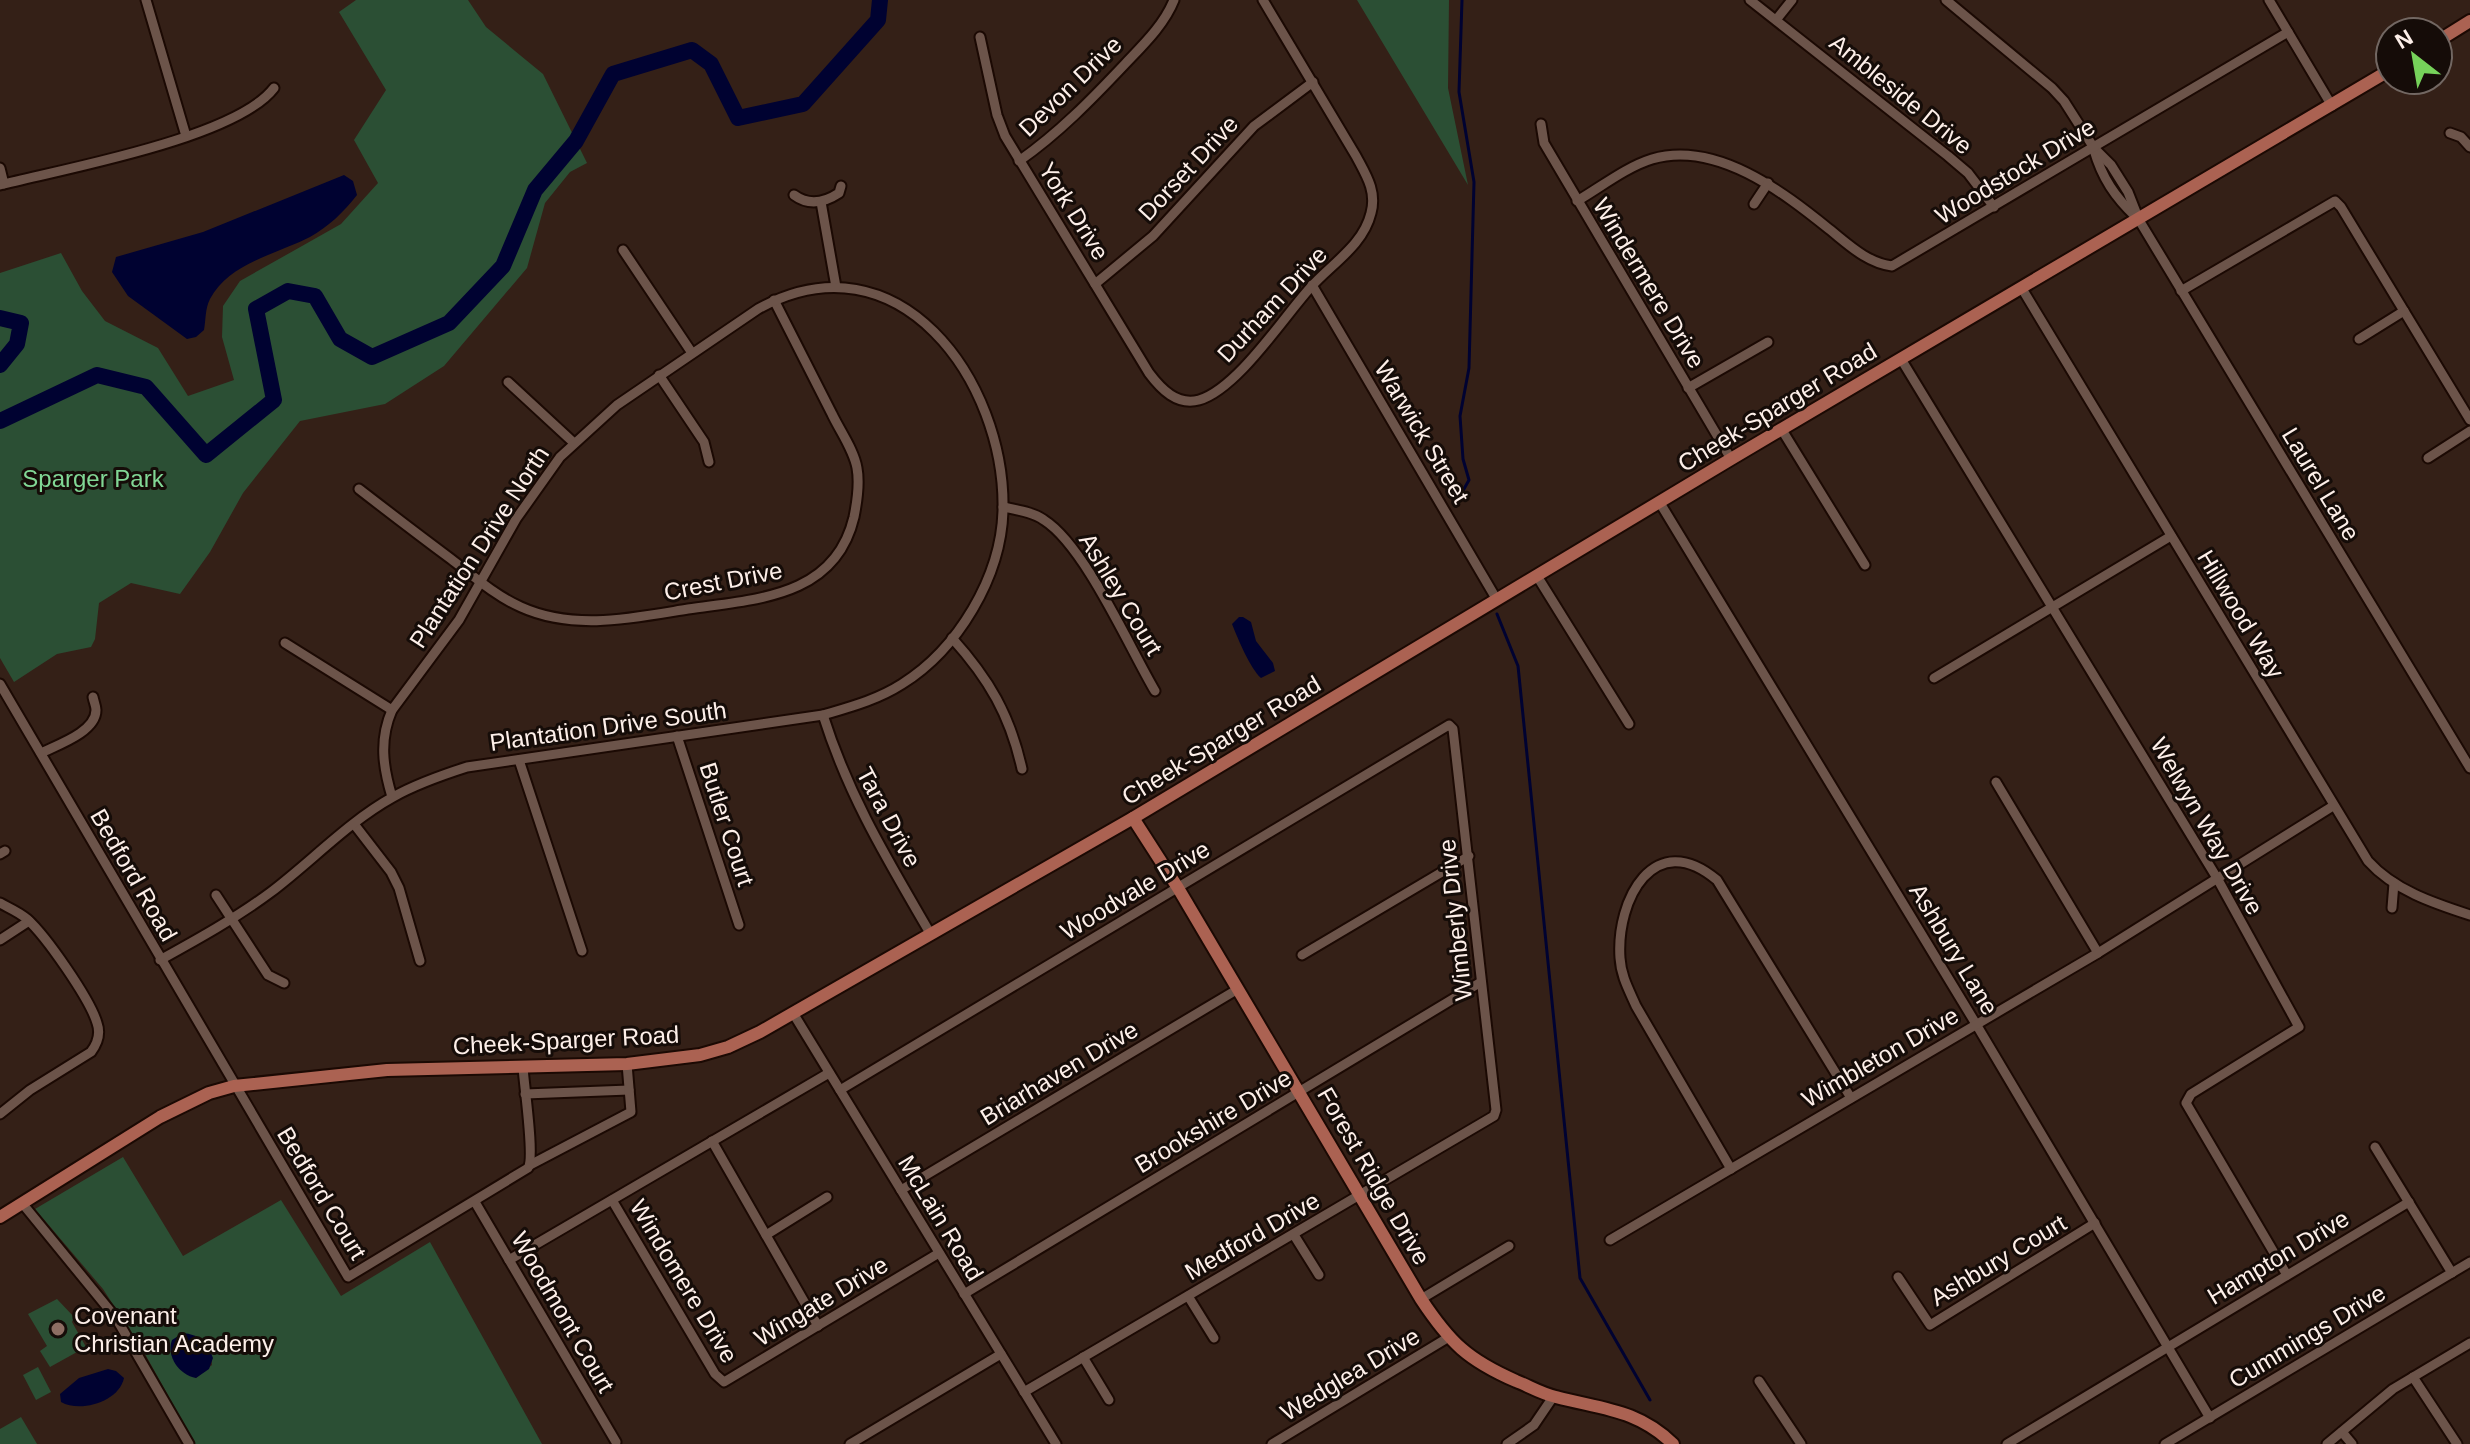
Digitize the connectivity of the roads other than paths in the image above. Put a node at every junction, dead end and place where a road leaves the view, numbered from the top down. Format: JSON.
{"nodes":[{"id":1,"x":146,"y":0,"type":"edge"},
{"id":2,"x":1174,"y":0,"type":"edge"},
{"id":3,"x":1263,"y":0,"type":"edge"},
{"id":4,"x":1750,"y":0,"type":"edge"},
{"id":5,"x":1792,"y":0,"type":"edge"},
{"id":6,"x":1946,"y":0,"type":"edge"},
{"id":7,"x":2269,"y":0,"type":"edge"},
{"id":8,"x":2470,"y":12,"type":"edge"},
{"id":9,"x":1776,"y":20,"type":"junction"},
{"id":10,"x":2288,"y":32,"type":"junction"},
{"id":11,"x":2454,"y":32,"type":"edge"},
{"id":12,"x":980,"y":37,"type":"dead end"},
{"id":13,"x":2374,"y":80,"type":"edge"},
{"id":14,"x":1313,"y":82,"type":"junction"},
{"id":15,"x":274,"y":88,"type":"dead end"},
{"id":16,"x":2332,"y":106,"type":"junction"},
{"id":17,"x":1541,"y":124,"type":"dead end"},
{"id":18,"x":2450,"y":133,"type":"dead end"},
{"id":19,"x":186,"y":136,"type":"junction"},
{"id":20,"x":2470,"y":147,"type":"edge"},
{"id":21,"x":2094,"y":148,"type":"junction"},
{"id":22,"x":1019,"y":161,"type":"junction"},
{"id":23,"x":0,"y":168,"type":"edge"},
{"id":24,"x":1768,"y":183,"type":"junction"},
{"id":25,"x":2,"y":185,"type":"edge"},
{"id":26,"x":841,"y":186,"type":"dead end"},
{"id":27,"x":794,"y":195,"type":"dead end"},
{"id":28,"x":1577,"y":201,"type":"junction"},
{"id":29,"x":821,"y":202,"type":"junction"},
{"id":30,"x":1754,"y":204,"type":"dead end"},
{"id":31,"x":1994,"y":207,"type":"junction"},
{"id":32,"x":2139,"y":220,"type":"junction"},
{"id":33,"x":623,"y":250,"type":"dead end"},
{"id":34,"x":1095,"y":284,"type":"junction"},
{"id":35,"x":1312,"y":285,"type":"junction"},
{"id":36,"x":836,"y":287,"type":"junction"},
{"id":37,"x":2021,"y":287,"type":"junction"},
{"id":38,"x":2181,"y":291,"type":"junction"},
{"id":39,"x":774,"y":300,"type":"junction"},
{"id":40,"x":2404,"y":311,"type":"junction"},
{"id":41,"x":2359,"y":339,"type":"dead end"},
{"id":42,"x":1768,"y":342,"type":"dead end"},
{"id":43,"x":692,"y":353,"type":"junction"},
{"id":44,"x":1901,"y":359,"type":"junction"},
{"id":45,"x":659,"y":375,"type":"junction"},
{"id":46,"x":508,"y":382,"type":"dead end"},
{"id":47,"x":1688,"y":388,"type":"junction"},
{"id":48,"x":1165,"y":392,"type":"joint"},
{"id":49,"x":2470,"y":420,"type":"edge"},
{"id":50,"x":1782,"y":430,"type":"junction"},
{"id":51,"x":2470,"y":431,"type":"edge"},
{"id":52,"x":574,"y":443,"type":"junction"},
{"id":53,"x":2428,"y":458,"type":"dead end"},
{"id":54,"x":1731,"y":459,"type":"junction"},
{"id":55,"x":709,"y":462,"type":"dead end"},
{"id":56,"x":359,"y":489,"type":"dead end"},
{"id":57,"x":1660,"y":503,"type":"junction"},
{"id":58,"x":1003,"y":507,"type":"junction"},
{"id":59,"x":2171,"y":536,"type":"junction"},
{"id":60,"x":1865,"y":565,"type":"dead end"},
{"id":61,"x":1537,"y":576,"type":"junction"},
{"id":62,"x":480,"y":582,"type":"junction"},
{"id":63,"x":1497,"y":600,"type":"junction"},
{"id":64,"x":2053,"y":606,"type":"junction"},
{"id":65,"x":952,"y":638,"type":"junction"},
{"id":66,"x":285,"y":643,"type":"dead end"},
{"id":67,"x":1934,"y":678,"type":"dead end"},
{"id":68,"x":1,"y":686,"type":"edge"},
{"id":69,"x":1155,"y":691,"type":"dead end"},
{"id":70,"x":93,"y":697,"type":"dead end"},
{"id":71,"x":4,"y":699,"type":"edge"},
{"id":72,"x":392,"y":710,"type":"junction"},
{"id":73,"x":823,"y":715,"type":"junction"},
{"id":74,"x":1629,"y":724,"type":"dead end"},
{"id":75,"x":1451,"y":726,"type":"joint"},
{"id":76,"x":677,"y":736,"type":"junction"},
{"id":77,"x":41,"y":753,"type":"junction"},
{"id":78,"x":519,"y":760,"type":"junction"},
{"id":79,"x":2470,"y":768,"type":"edge"},
{"id":80,"x":1022,"y":769,"type":"dead end"},
{"id":81,"x":1996,"y":782,"type":"dead end"},
{"id":82,"x":392,"y":797,"type":"junction"},
{"id":83,"x":2333,"y":806,"type":"junction"},
{"id":84,"x":1133,"y":818,"type":"junction"},
{"id":85,"x":354,"y":824,"type":"junction"},
{"id":86,"x":1469,"y":856,"type":"junction"},
{"id":87,"x":2217,"y":878,"type":"junction"},
{"id":88,"x":2394,"y":883,"type":"junction"},
{"id":89,"x":1178,"y":888,"type":"junction"},
{"id":90,"x":216,"y":895,"type":"dead end"},
{"id":91,"x":0,"y":903,"type":"edge"},
{"id":92,"x":2392,"y":908,"type":"dead end"},
{"id":93,"x":2470,"y":915,"type":"edge"},
{"id":94,"x":232,"y":920,"type":"junction"},
{"id":95,"x":29,"y":921,"type":"junction"},
{"id":96,"x":739,"y":925,"type":"dead end"},
{"id":97,"x":930,"y":933,"type":"junction"},
{"id":98,"x":0,"y":940,"type":"edge"},
{"id":99,"x":582,"y":951,"type":"dead end"},
{"id":100,"x":2098,"y":953,"type":"junction"},
{"id":101,"x":1302,"y":955,"type":"dead end"},
{"id":102,"x":160,"y":960,"type":"junction"},
{"id":103,"x":420,"y":961,"type":"dead end"},
{"id":104,"x":1481,"y":982,"type":"junction"},
{"id":105,"x":284,"y":983,"type":"dead end"},
{"id":106,"x":1238,"y":989,"type":"junction"},
{"id":107,"x":793,"y":1013,"type":"junction"},
{"id":108,"x":1976,"y":1024,"type":"junction"},
{"id":109,"x":627,"y":1064,"type":"junction"},
{"id":110,"x":523,"y":1067,"type":"junction"},
{"id":111,"x":829,"y":1073,"type":"junction"},
{"id":112,"x":234,"y":1086,"type":"junction"},
{"id":113,"x":629,"y":1090,"type":"junction"},
{"id":114,"x":840,"y":1090,"type":"junction"},
{"id":115,"x":1300,"y":1092,"type":"junction"},
{"id":116,"x":525,"y":1094,"type":"junction"},
{"id":117,"x":1851,"y":1098,"type":"junction"},
{"id":118,"x":1496,"y":1110,"type":"joint"},
{"id":119,"x":0,"y":1114,"type":"edge"},
{"id":120,"x":712,"y":1141,"type":"junction"},
{"id":121,"x":2375,"y":1147,"type":"dead end"},
{"id":122,"x":530,"y":1165,"type":"junction"},
{"id":123,"x":1731,"y":1169,"type":"junction"},
{"id":124,"x":901,"y":1190,"type":"junction"},
{"id":125,"x":1361,"y":1195,"type":"junction"},
{"id":126,"x":827,"y":1197,"type":"dead end"},
{"id":127,"x":612,"y":1200,"type":"junction"},
{"id":128,"x":475,"y":1202,"type":"junction"},
{"id":129,"x":2409,"y":1202,"type":"junction"},
{"id":130,"x":22,"y":1203,"type":"junction"},
{"id":131,"x":0,"y":1217,"type":"edge"},
{"id":132,"x":2095,"y":1223,"type":"junction"},
{"id":133,"x":766,"y":1235,"type":"junction"},
{"id":134,"x":1294,"y":1235,"type":"junction"},
{"id":135,"x":1610,"y":1240,"type":"dead end"},
{"id":136,"x":1509,"y":1246,"type":"dead end"},
{"id":137,"x":939,"y":1253,"type":"junction"},
{"id":138,"x":509,"y":1260,"type":"junction"},
{"id":139,"x":2470,"y":1262,"type":"edge"},
{"id":140,"x":2452,"y":1273,"type":"junction"},
{"id":141,"x":1319,"y":1275,"type":"dead end"},
{"id":142,"x":2287,"y":1275,"type":"junction"},
{"id":143,"x":1898,"y":1277,"type":"dead end"},
{"id":144,"x":964,"y":1294,"type":"junction"},
{"id":145,"x":1188,"y":1296,"type":"junction"},
{"id":146,"x":1421,"y":1299,"type":"junction"},
{"id":147,"x":818,"y":1326,"type":"junction"},
{"id":148,"x":1449,"y":1337,"type":"junction"},
{"id":149,"x":1214,"y":1338,"type":"dead end"},
{"id":150,"x":2470,"y":1343,"type":"edge"},
{"id":151,"x":2168,"y":1347,"type":"junction"},
{"id":152,"x":1001,"y":1354,"type":"junction"},
{"id":153,"x":1083,"y":1357,"type":"junction"},
{"id":154,"x":2413,"y":1377,"type":"junction"},
{"id":155,"x":1759,"y":1381,"type":"dead end"},
{"id":156,"x":724,"y":1382,"type":"joint"},
{"id":157,"x":1024,"y":1392,"type":"junction"},
{"id":158,"x":1553,"y":1397,"type":"junction"},
{"id":159,"x":1109,"y":1400,"type":"dead end"},
{"id":160,"x":2210,"y":1418,"type":"junction"},
{"id":161,"x":2342,"y":1432,"type":"junction"},
{"id":162,"x":616,"y":1442,"type":"dead end"},
{"id":163,"x":189,"y":1444,"type":"edge"},
{"id":164,"x":850,"y":1444,"type":"edge"},
{"id":165,"x":1056,"y":1444,"type":"edge"},
{"id":166,"x":1272,"y":1444,"type":"edge"},
{"id":167,"x":1507,"y":1444,"type":"edge"},
{"id":168,"x":1673,"y":1444,"type":"edge"},
{"id":169,"x":1801,"y":1444,"type":"edge"},
{"id":170,"x":2007,"y":1444,"type":"edge"},
{"id":171,"x":2165,"y":1444,"type":"edge"},
{"id":172,"x":2327,"y":1444,"type":"edge"},
{"id":173,"x":2352,"y":1444,"type":"edge"},
{"id":174,"x":2457,"y":1444,"type":"edge"}],
"edges":[{"from":1,"to":19,"type":"street"},
{"from":2,"to":22,"type":"street","name":"Devon Drive"},
{"from":3,"to":14,"type":"street"},
{"from":4,"to":9,"type":"street","name":"Ambleside Drive"},
{"from":5,"to":9,"type":"street"},
{"from":6,"to":21,"type":"street","name":"Laurel Lane"},
{"from":7,"to":10,"type":"street"},
{"from":8,"to":11,"type":"main road"},
{"from":9,"to":31,"type":"street","name":"Ambleside Drive"},
{"from":10,"to":16,"type":"street"},
{"from":10,"to":21,"type":"street","name":"Woodstock Drive"},
{"from":12,"to":22,"type":"street","name":"York Drive"},
{"from":13,"to":16,"type":"main road","name":"Cheek-Sparger Road"},
{"from":14,"to":34,"type":"street","name":"Dorset Drive"},
{"from":14,"to":35,"type":"street","name":"Durham Drive"},
{"from":15,"to":19,"type":"street"},
{"from":16,"to":32,"type":"main road","name":"Cheek-Sparger Road"},
{"from":17,"to":28,"type":"street","name":"Windermere Drive"},
{"from":18,"to":20,"type":"street"},
{"from":19,"to":25,"type":"street"},
{"from":21,"to":31,"type":"street","name":"Woodstock Drive"},
{"from":21,"to":32,"type":"street","name":"Laurel Lane"},
{"from":22,"to":34,"type":"street","name":"York Drive"},
{"from":23,"to":25,"type":"street"},
{"from":24,"to":28,"type":"street","name":"Woodstock Drive"},
{"from":24,"to":30,"type":"street"},
{"from":24,"to":31,"type":"street","name":"Woodstock Drive"},
{"from":26,"to":29,"type":"street"},
{"from":27,"to":29,"type":"street"},
{"from":28,"to":47,"type":"street","name":"Windermere Drive"},
{"from":29,"to":36,"type":"street"},
{"from":32,"to":37,"type":"main road","name":"Cheek-Sparger Road"},
{"from":32,"to":38,"type":"street","name":"Laurel Lane"},
{"from":33,"to":43,"type":"street"},
{"from":34,"to":48,"type":"street","name":"York Drive"},
{"from":35,"to":48,"type":"street","name":"Durham Drive"},
{"from":35,"to":63,"type":"street","name":"Warwick Street"},
{"from":36,"to":39,"type":"street","name":"Plantation Drive North"},
{"from":36,"to":58,"type":"street","name":"Plantation Drive North"},
{"from":37,"to":44,"type":"main road","name":"Cheek-Sparger Road"},
{"from":37,"to":59,"type":"street","name":"Hillwood Way"},
{"from":38,"to":40,"type":"street"},
{"from":38,"to":79,"type":"street","name":"Laurel Lane"},
{"from":39,"to":43,"type":"street","name":"Plantation Drive North"},
{"from":39,"to":62,"type":"street","name":"Crest Drive"},
{"from":40,"to":41,"type":"street"},
{"from":40,"to":49,"type":"street"},
{"from":42,"to":47,"type":"street"},
{"from":43,"to":45,"type":"street","name":"Plantation Drive North"},
{"from":44,"to":50,"type":"main road","name":"Cheek-Sparger Road"},
{"from":44,"to":64,"type":"street","name":"Welwyn Way Drive"},
{"from":45,"to":52,"type":"street","name":"Plantation Drive North"},
{"from":45,"to":55,"type":"street"},
{"from":46,"to":52,"type":"street"},
{"from":47,"to":54,"type":"street","name":"Windermere Drive"},
{"from":50,"to":54,"type":"main road","name":"Cheek-Sparger Road"},
{"from":50,"to":60,"type":"street"},
{"from":51,"to":53,"type":"street"},
{"from":52,"to":62,"type":"street","name":"Plantation Drive North"},
{"from":54,"to":57,"type":"main road","name":"Cheek-Sparger Road"},
{"from":56,"to":62,"type":"street","name":"Crest Drive"},
{"from":57,"to":61,"type":"main road","name":"Cheek-Sparger Road"},
{"from":57,"to":108,"type":"street","name":"Ashbury Lane"},
{"from":58,"to":65,"type":"street","name":"Plantation Drive South"},
{"from":58,"to":69,"type":"street","name":"Ashley Court"},
{"from":59,"to":64,"type":"street"},
{"from":59,"to":83,"type":"street","name":"Hillwood Way"},
{"from":61,"to":63,"type":"main road","name":"Cheek-Sparger Road"},
{"from":61,"to":74,"type":"street"},
{"from":62,"to":72,"type":"street","name":"Plantation Drive North"},
{"from":63,"to":84,"type":"main road","name":"Cheek-Sparger Road"},
{"from":64,"to":67,"type":"street"},
{"from":64,"to":87,"type":"street","name":"Welwyn Way Drive"},
{"from":65,"to":73,"type":"street","name":"Plantation Drive South"},
{"from":65,"to":80,"type":"street"},
{"from":66,"to":72,"type":"street"},
{"from":68,"to":71,"type":"street","name":"Bedford Road"},
{"from":70,"to":77,"type":"street"},
{"from":71,"to":77,"type":"street","name":"Bedford Road"},
{"from":72,"to":82,"type":"street","name":"Plantation Drive North"},
{"from":73,"to":76,"type":"street","name":"Plantation Drive South"},
{"from":73,"to":97,"type":"street","name":"Tara Drive"},
{"from":75,"to":86,"type":"street","name":"Wimberly Drive"},
{"from":75,"to":89,"type":"street","name":"Woodvale Drive"},
{"from":76,"to":78,"type":"street","name":"Plantation Drive South"},
{"from":76,"to":96,"type":"street","name":"Butler Court"},
{"from":77,"to":102,"type":"street","name":"Bedford Road"},
{"from":78,"to":82,"type":"street","name":"Plantation Drive South"},
{"from":78,"to":99,"type":"street"},
{"from":81,"to":100,"type":"street"},
{"from":82,"to":85,"type":"street","name":"Plantation Drive South"},
{"from":83,"to":87,"type":"street","name":"Wimbleton Drive"},
{"from":83,"to":88,"type":"street","name":"Hillwood Way"},
{"from":84,"to":89,"type":"main road","name":"Forest Ridge Drive"},
{"from":84,"to":97,"type":"main road","name":"Cheek-Sparger Road"},
{"from":85,"to":94,"type":"street","name":"Plantation Drive South"},
{"from":85,"to":103,"type":"street"},
{"from":86,"to":101,"type":"street"},
{"from":86,"to":104,"type":"street","name":"Wimberly Drive"},
{"from":87,"to":100,"type":"street","name":"Wimbleton Drive"},
{"from":87,"to":142,"type":"street","name":"Welwyn Way Drive"},
{"from":88,"to":92,"type":"street"},
{"from":88,"to":93,"type":"street","name":"Hillwood Way"},
{"from":89,"to":106,"type":"main road","name":"Forest Ridge Drive"},
{"from":89,"to":114,"type":"street","name":"Woodvale Drive"},
{"from":90,"to":94,"type":"street"},
{"from":91,"to":95,"type":"street"},
{"from":94,"to":102,"type":"street","name":"Plantation Drive South"},
{"from":94,"to":105,"type":"street"},
{"from":95,"to":98,"type":"street"},
{"from":95,"to":119,"type":"street"},
{"from":97,"to":107,"type":"main road","name":"Cheek-Sparger Road"},
{"from":100,"to":108,"type":"street","name":"Wimbleton Drive"},
{"from":102,"to":112,"type":"street","name":"Bedford Road"},
{"from":104,"to":115,"type":"street","name":"Brookshire Drive"},
{"from":104,"to":118,"type":"street","name":"Wimberly Drive"},
{"from":106,"to":115,"type":"main road","name":"Forest Ridge Drive"},
{"from":106,"to":124,"type":"street","name":"Briarhaven Drive"},
{"from":107,"to":109,"type":"main road","name":"Cheek-Sparger Road"},
{"from":107,"to":111,"type":"street","name":"McLain Road"},
{"from":108,"to":117,"type":"street","name":"Wimbleton Drive"},
{"from":108,"to":132,"type":"street","name":"Ashbury Lane"},
{"from":109,"to":110,"type":"main road","name":"Cheek-Sparger Road"},
{"from":109,"to":113,"type":"street"},
{"from":110,"to":112,"type":"main road","name":"Cheek-Sparger Road"},
{"from":110,"to":116,"type":"street"},
{"from":111,"to":114,"type":"street","name":"McLain Road"},
{"from":111,"to":120,"type":"street"},
{"from":112,"to":128,"type":"street","name":"Bedford Court"},
{"from":112,"to":130,"type":"main road","name":"Cheek-Sparger Road"},
{"from":113,"to":116,"type":"street"},
{"from":113,"to":122,"type":"street"},
{"from":114,"to":124,"type":"street","name":"McLain Road"},
{"from":115,"to":125,"type":"main road","name":"Forest Ridge Drive"},
{"from":115,"to":144,"type":"street","name":"Brookshire Drive"},
{"from":116,"to":122,"type":"street"},
{"from":117,"to":123,"type":"street","name":"Wimbleton Drive"},
{"from":117,"to":123,"type":"street"},
{"from":118,"to":125,"type":"street","name":"Medford Drive"},
{"from":120,"to":127,"type":"street"},
{"from":120,"to":133,"type":"street"},
{"from":121,"to":129,"type":"street"},
{"from":122,"to":128,"type":"street"},
{"from":123,"to":135,"type":"street","name":"Wimbleton Drive"},
{"from":124,"to":137,"type":"street","name":"McLain Road"},
{"from":125,"to":134,"type":"street","name":"Medford Drive"},
{"from":125,"to":146,"type":"main road","name":"Forest Ridge Drive"},
{"from":126,"to":133,"type":"street"},
{"from":127,"to":138,"type":"street"},
{"from":127,"to":156,"type":"street","name":"Windomere Drive"},
{"from":128,"to":138,"type":"street","name":"Woodmont Court"},
{"from":129,"to":140,"type":"street"},
{"from":129,"to":142,"type":"street","name":"Hampton Drive"},
{"from":130,"to":131,"type":"main road","name":"Cheek-Sparger Road"},
{"from":130,"to":163,"type":"street"},
{"from":132,"to":143,"type":"street","name":"Ashbury Court"},
{"from":132,"to":151,"type":"street","name":"Ashbury Lane"},
{"from":133,"to":147,"type":"street"},
{"from":134,"to":141,"type":"street"},
{"from":134,"to":145,"type":"street","name":"Medford Drive"},
{"from":136,"to":146,"type":"street"},
{"from":137,"to":144,"type":"street","name":"McLain Road"},
{"from":137,"to":147,"type":"street","name":"Wingate Drive"},
{"from":138,"to":162,"type":"street","name":"Woodmont Court"},
{"from":139,"to":140,"type":"street","name":"Cummings Drive"},
{"from":140,"to":160,"type":"street","name":"Cummings Drive"},
{"from":142,"to":151,"type":"street","name":"Hampton Drive"},
{"from":144,"to":152,"type":"street","name":"McLain Road"},
{"from":145,"to":149,"type":"street"},
{"from":145,"to":153,"type":"street","name":"Medford Drive"},
{"from":146,"to":148,"type":"main road","name":"Forest Ridge Drive"},
{"from":147,"to":156,"type":"street","name":"Wingate Drive"},
{"from":148,"to":158,"type":"main road","name":"Forest Ridge Drive"},
{"from":148,"to":166,"type":"street","name":"Wedglea Drive"},
{"from":150,"to":154,"type":"street"},
{"from":151,"to":160,"type":"street","name":"Ashbury Lane"},
{"from":151,"to":170,"type":"street","name":"Hampton Drive"},
{"from":152,"to":157,"type":"street","name":"McLain Road"},
{"from":152,"to":164,"type":"street"},
{"from":153,"to":157,"type":"street","name":"Medford Drive"},
{"from":153,"to":159,"type":"street"},
{"from":154,"to":161,"type":"street"},
{"from":154,"to":174,"type":"street"},
{"from":155,"to":169,"type":"street"},
{"from":157,"to":165,"type":"street","name":"McLain Road"},
{"from":158,"to":167,"type":"street"},
{"from":158,"to":168,"type":"main road","name":"Forest Ridge Drive"},
{"from":160,"to":171,"type":"street","name":"Cummings Drive"},
{"from":161,"to":172,"type":"street"},
{"from":161,"to":173,"type":"street"}]}
